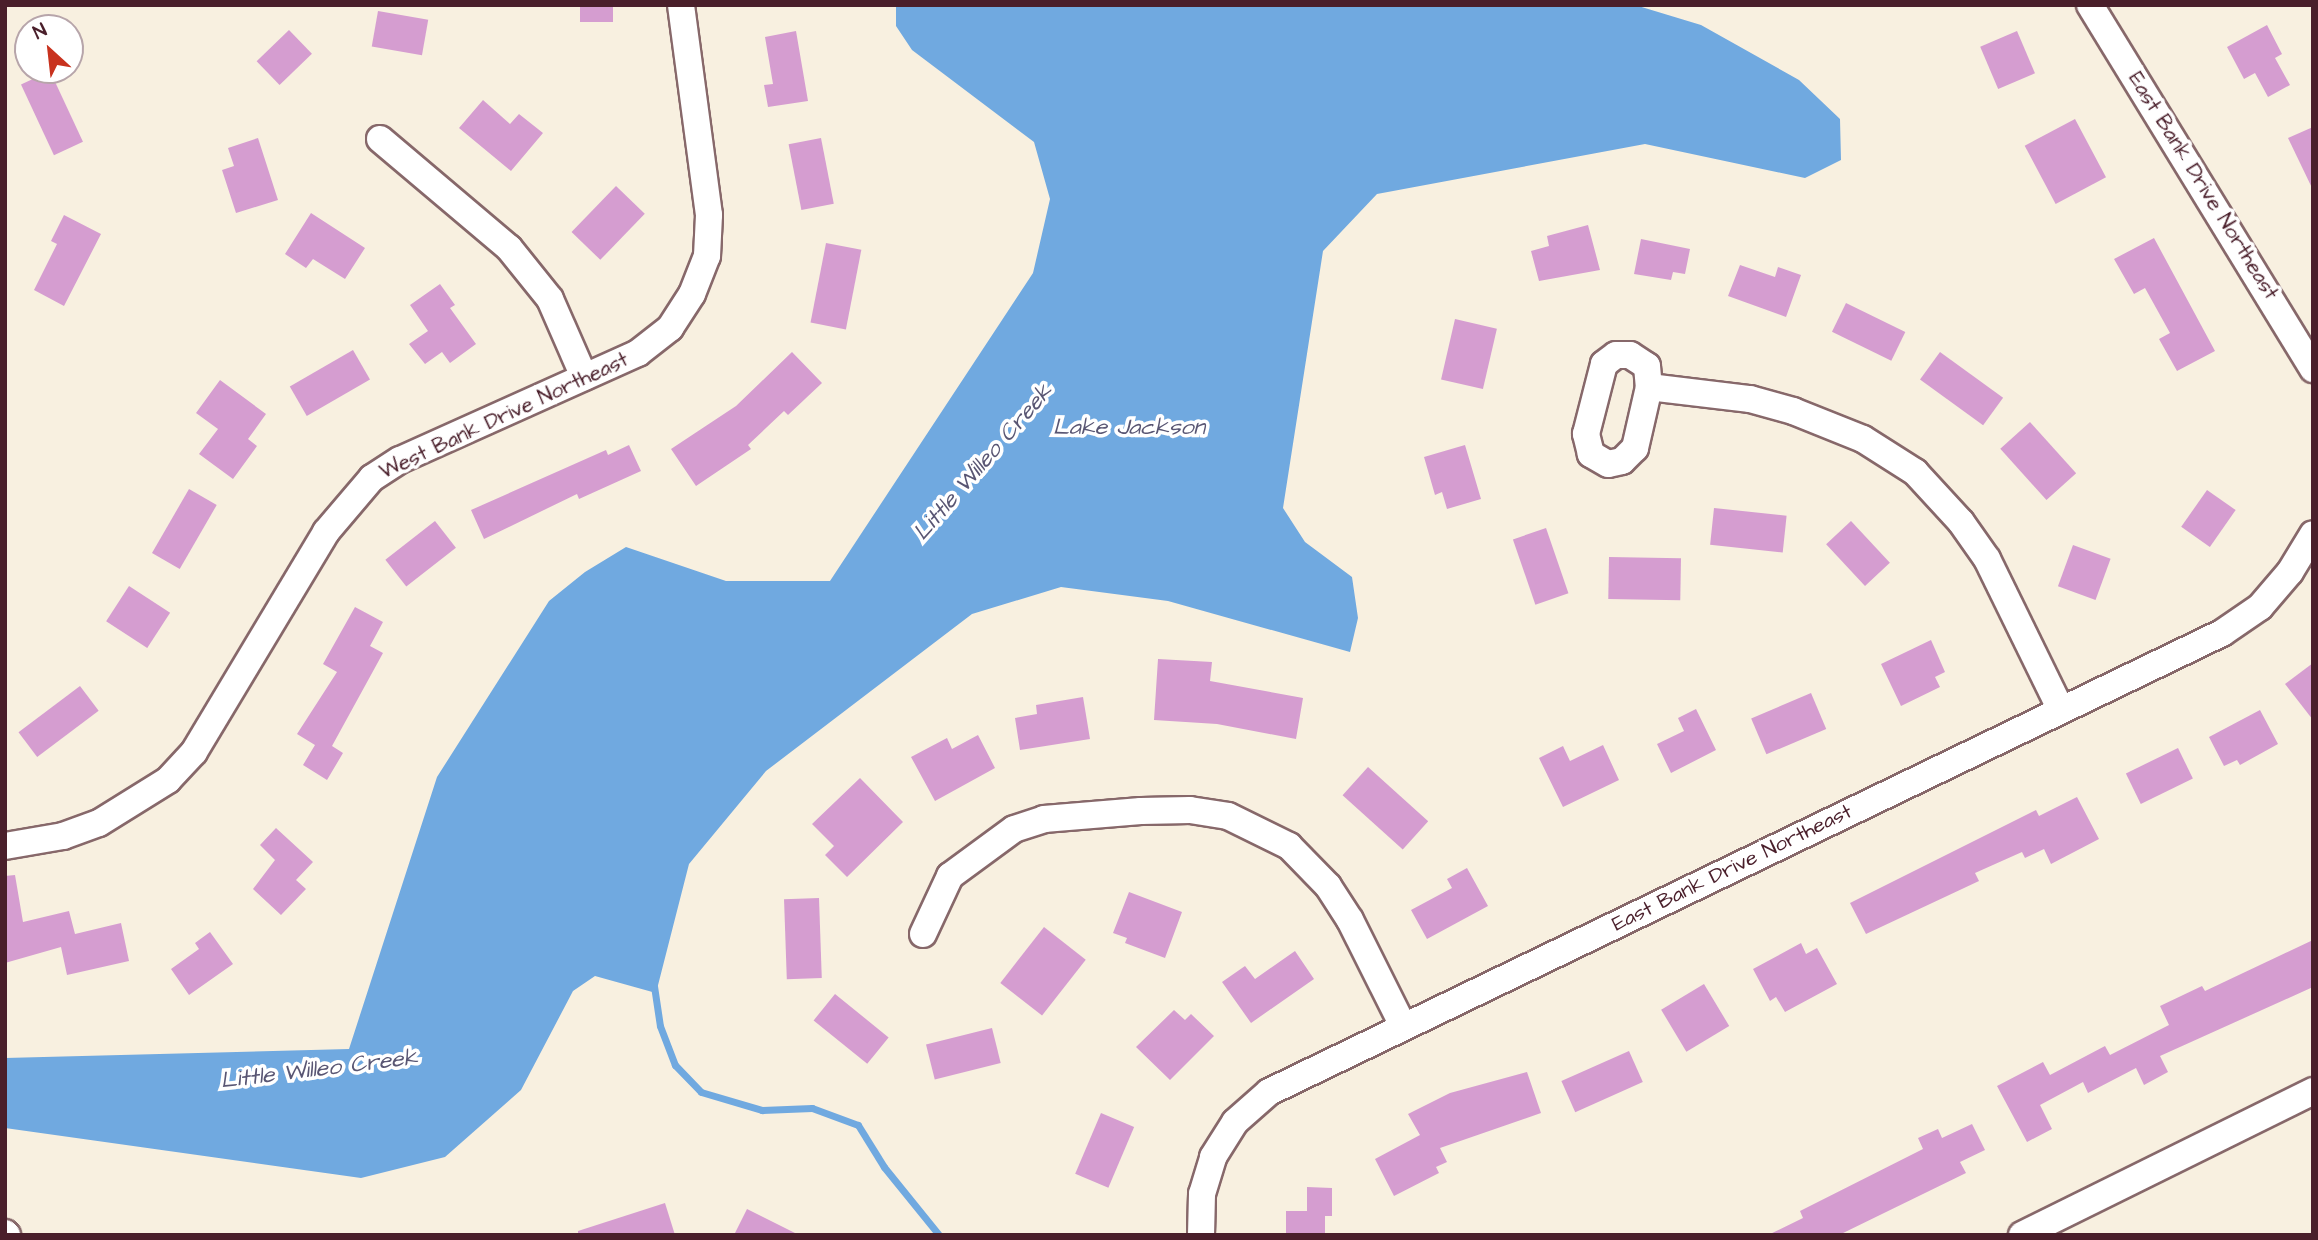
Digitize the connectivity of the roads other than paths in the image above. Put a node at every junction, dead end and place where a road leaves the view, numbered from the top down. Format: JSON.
{"nodes":[{"id":1,"x":681,"y":5,"type":"edge"},
{"id":2,"x":2090,"y":5,"type":"edge"},
{"id":3,"x":380,"y":139,"type":"dead end"},
{"id":4,"x":2313,"y":369,"type":"edge"},
{"id":5,"x":584,"y":377,"type":"junction"},
{"id":6,"x":1649,"y":387,"type":"dead end"},
{"id":7,"x":2313,"y":534,"type":"edge"},
{"id":8,"x":2061,"y":710,"type":"junction"},
{"id":9,"x":5,"y":846,"type":"edge"},
{"id":10,"x":923,"y":934,"type":"dead end"},
{"id":11,"x":1403,"y":1026,"type":"junction"},
{"id":12,"x":2313,"y":1091,"type":"edge"},
{"id":13,"x":1201,"y":1235,"type":"edge"},
{"id":14,"x":2022,"y":1235,"type":"edge"}],
"edges":[{"from":1,"to":5,"type":"street","name":"West Bank Drive Northeast"},
{"from":2,"to":4,"type":"street","name":"East Bank Drive Northeast"},
{"from":3,"to":5,"type":"street"},
{"from":5,"to":9,"type":"street","name":"West Bank Drive Northeast"},
{"from":6,"to":8,"type":"street"},
{"from":7,"to":8,"type":"street","name":"East Bank Drive Northeast"},
{"from":8,"to":11,"type":"street","name":"East Bank Drive Northeast"},
{"from":10,"to":11,"type":"street"},
{"from":11,"to":13,"type":"street","name":"East Bank Drive Northeast"},
{"from":12,"to":14,"type":"street"}]}
